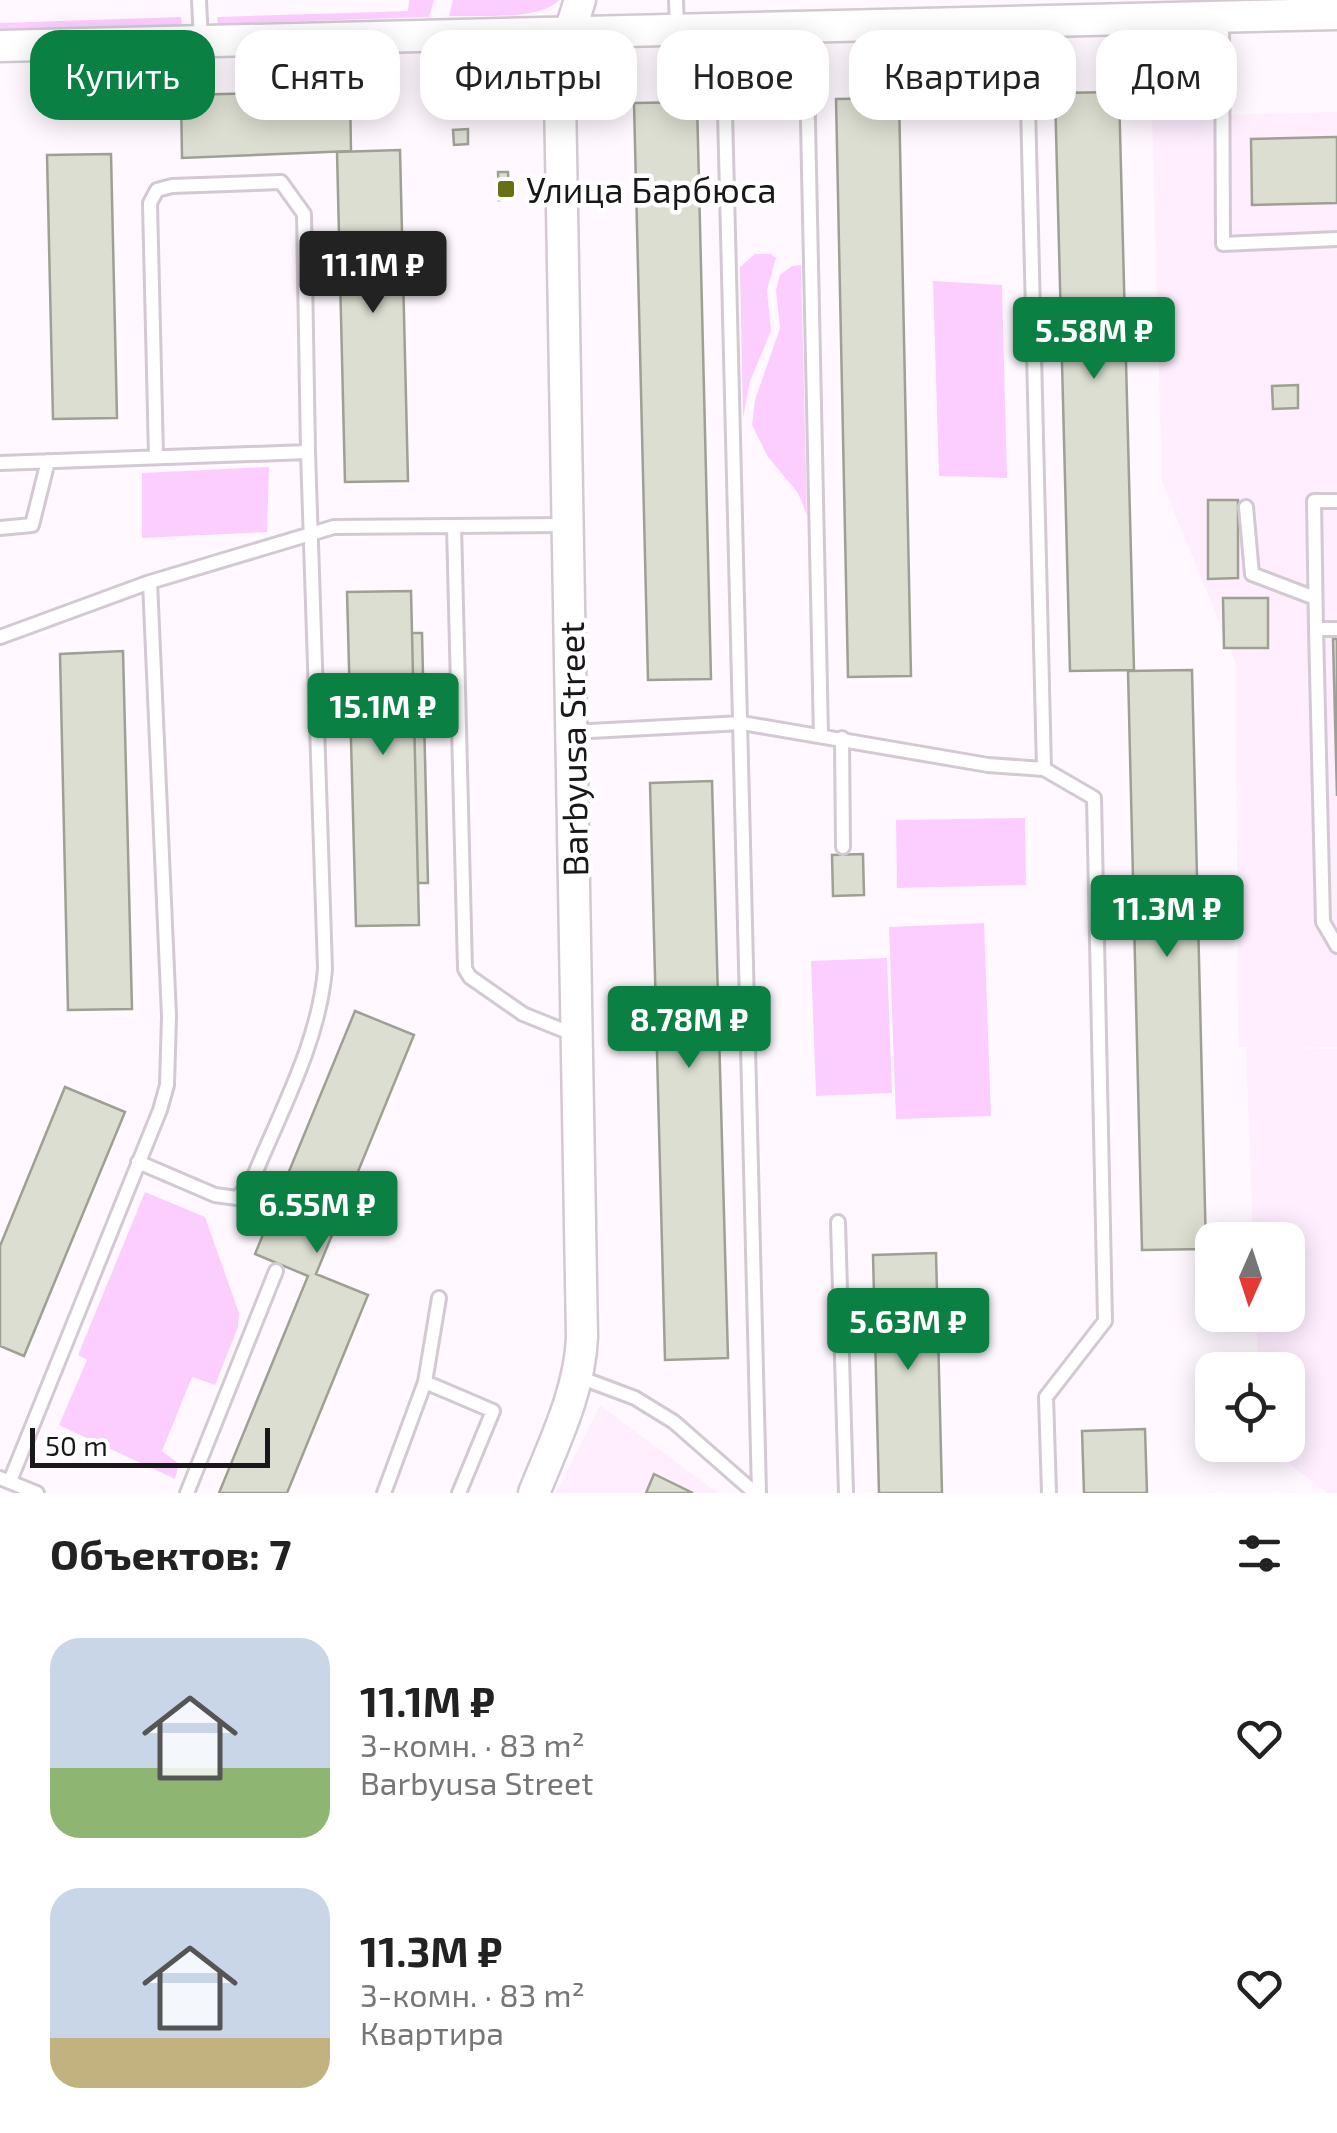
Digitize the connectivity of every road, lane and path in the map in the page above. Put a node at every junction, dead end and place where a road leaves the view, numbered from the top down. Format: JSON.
{"nodes":[{"id":1,"x":199,"y":0,"type":"edge"},
{"id":2,"x":580,"y":0,"type":"edge"},
{"id":3,"x":1337,"y":14,"type":"edge"},
{"id":4,"x":676,"y":15,"type":"edge"},
{"id":5,"x":1222,"y":16,"type":"junction"},
{"id":6,"x":1026,"y":20,"type":"junction"},
{"id":7,"x":806,"y":26,"type":"junction"},
{"id":8,"x":723,"y":28,"type":"junction"},
{"id":9,"x":200,"y":30,"type":"edge"},
{"id":10,"x":570,"y":30,"type":"edge"},
{"id":11,"x":577,"y":30,"type":"edge"},
{"id":12,"x":420,"y":35,"type":"edge"},
{"id":13,"x":215,"y":41,"type":"edge"},
{"id":14,"x":30,"y":45,"type":"edge"},
{"id":15,"x":0,"y":46,"type":"edge"},
{"id":16,"x":561,"y":120,"type":"edge"},
{"id":17,"x":1337,"y":240,"type":"edge"},
{"id":18,"x":308,"y":452,"type":"junction"},
{"id":19,"x":156,"y":456,"type":"junction"},
{"id":20,"x":48,"y":462,"type":"junction"},
{"id":21,"x":0,"y":463,"type":"edge"},
{"id":22,"x":1337,"y":500,"type":"edge"},
{"id":23,"x":1246,"y":507,"type":"dead end"},
{"id":24,"x":567,"y":524,"type":"junction"},
{"id":25,"x":454,"y":526,"type":"junction"},
{"id":26,"x":0,"y":528,"type":"edge"},
{"id":27,"x":313,"y":533,"type":"junction"},
{"id":28,"x":150,"y":582,"type":"junction"},
{"id":29,"x":1316,"y":598,"type":"junction"},
{"id":30,"x":1337,"y":628,"type":"edge"},
{"id":31,"x":1316,"y":629,"type":"junction"},
{"id":32,"x":0,"y":637,"type":"edge"},
{"id":33,"x":742,"y":722,"type":"junction"},
{"id":34,"x":571,"y":732,"type":"junction"},
{"id":35,"x":821,"y":736,"type":"junction"},
{"id":36,"x":842,"y":738,"type":"junction"},
{"id":37,"x":1044,"y":769,"type":"junction"},
{"id":38,"x":843,"y":848,"type":"dead end"},
{"id":39,"x":1330,"y":902,"type":"edge"},
{"id":40,"x":1337,"y":946,"type":"edge"},
{"id":41,"x":578,"y":1036,"type":"junction"},
{"id":42,"x":138,"y":1162,"type":"junction"},
{"id":43,"x":838,"y":1222,"type":"dead end"},
{"id":44,"x":276,"y":1271,"type":"dead end"},
{"id":45,"x":439,"y":1298,"type":"dead end"},
{"id":46,"x":577,"y":1376,"type":"junction"},
{"id":47,"x":425,"y":1382,"type":"junction"},
{"id":48,"x":5,"y":1480,"type":"edge"},
{"id":49,"x":37,"y":1493,"type":"edge"},
{"id":50,"x":187,"y":1493,"type":"edge"},
{"id":51,"x":384,"y":1493,"type":"edge"},
{"id":52,"x":459,"y":1493,"type":"edge"},
{"id":53,"x":534,"y":1493,"type":"edge"},
{"id":54,"x":757,"y":1493,"type":"edge"},
{"id":55,"x":846,"y":1493,"type":"edge"},
{"id":56,"x":1049,"y":1493,"type":"edge"}],
"edges":[{"from":1,"to":9,"type":"lane"},
{"from":2,"to":10,"type":"street","name":"Barbyusa Street"},
{"from":3,"to":5,"type":"street"},
{"from":4,"to":8,"type":"street"},
{"from":4,"to":11,"type":"street"},
{"from":5,"to":6,"type":"street"},
{"from":5,"to":17,"type":"lane"},
{"from":6,"to":7,"type":"street"},
{"from":6,"to":37,"type":"lane"},
{"from":7,"to":8,"type":"street"},
{"from":7,"to":35,"type":"lane"},
{"from":8,"to":33,"type":"lane"},
{"from":12,"to":13,"type":"street"},
{"from":14,"to":15,"type":"street"},
{"from":16,"to":24,"type":"street","name":"Barbyusa Street"},
{"from":18,"to":19,"type":"lane"},
{"from":18,"to":19,"type":"lane"},
{"from":18,"to":27,"type":"lane"},
{"from":19,"to":20,"type":"lane"},
{"from":20,"to":21,"type":"lane"},
{"from":20,"to":26,"type":"lane"},
{"from":22,"to":29,"type":"lane"},
{"from":23,"to":29,"type":"lane"},
{"from":24,"to":25,"type":"lane"},
{"from":24,"to":34,"type":"street","name":"Barbyusa Street"},
{"from":25,"to":27,"type":"lane"},
{"from":25,"to":41,"type":"lane"},
{"from":27,"to":28,"type":"lane"},
{"from":27,"to":42,"type":"lane"},
{"from":28,"to":32,"type":"lane"},
{"from":28,"to":42,"type":"lane"},
{"from":29,"to":31,"type":"lane"},
{"from":30,"to":31,"type":"lane"},
{"from":31,"to":39,"type":"lane"},
{"from":33,"to":34,"type":"lane"},
{"from":33,"to":35,"type":"lane"},
{"from":33,"to":54,"type":"lane"},
{"from":34,"to":41,"type":"street","name":"Barbyusa Street"},
{"from":35,"to":36,"type":"lane"},
{"from":36,"to":37,"type":"lane"},
{"from":36,"to":38,"type":"lane"},
{"from":37,"to":56,"type":"lane"},
{"from":39,"to":40,"type":"lane"},
{"from":41,"to":46,"type":"street","name":"Barbyusa Street"},
{"from":42,"to":48,"type":"lane"},
{"from":43,"to":55,"type":"lane"},
{"from":44,"to":50,"type":"lane"},
{"from":45,"to":47,"type":"lane"},
{"from":46,"to":53,"type":"street","name":"Barbyusa Street"},
{"from":46,"to":54,"type":"lane"},
{"from":47,"to":51,"type":"lane"},
{"from":47,"to":52,"type":"lane"},
{"from":48,"to":49,"type":"lane"}]}
